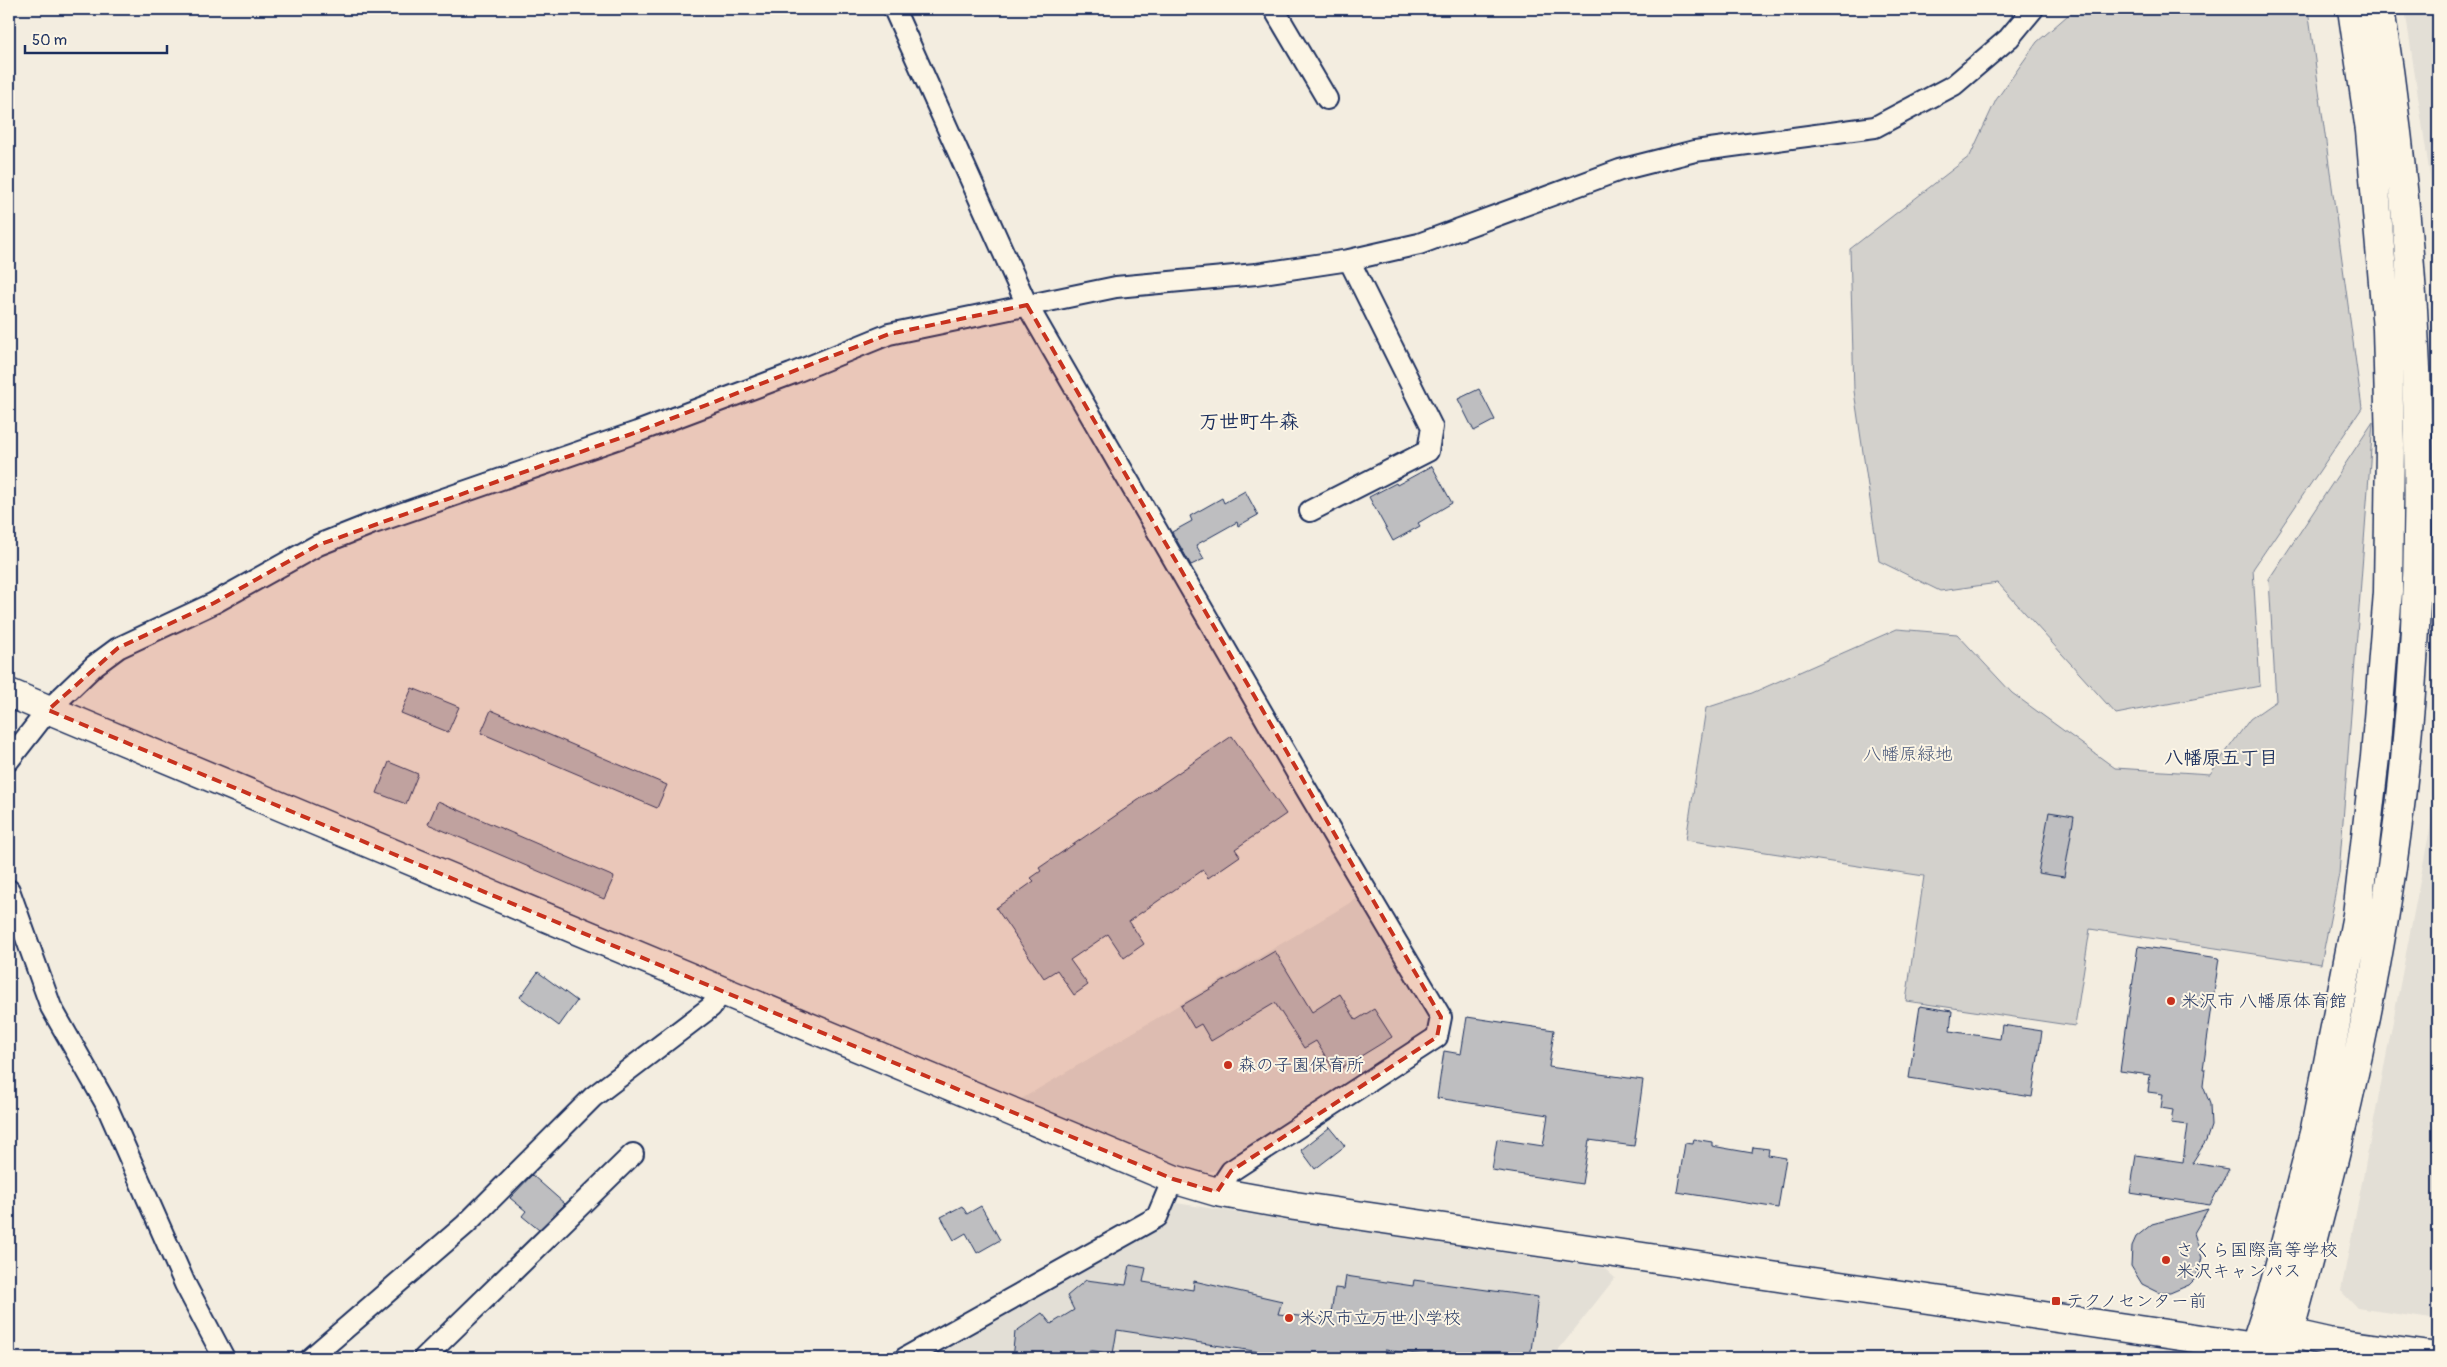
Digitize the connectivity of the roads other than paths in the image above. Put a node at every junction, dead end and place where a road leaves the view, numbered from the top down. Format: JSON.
{"nodes":[{"id":1,"x":894,"y":9,"type":"edge"},
{"id":2,"x":1274,"y":9,"type":"edge"},
{"id":3,"x":2034,"y":9,"type":"edge"},
{"id":4,"x":2352,"y":9,"type":"edge"},
{"id":5,"x":2380,"y":9,"type":"edge"},
{"id":6,"x":1327,"y":99,"type":"dead end"},
{"id":7,"x":1349,"y":260,"type":"junction"},
{"id":8,"x":1027,"y":305,"type":"junction"},
{"id":9,"x":1310,"y":511,"type":"dead end"},
{"id":10,"x":9,"y":693,"type":"edge"},
{"id":11,"x":48,"y":710,"type":"junction"},
{"id":12,"x":9,"y":760,"type":"edge"},
{"id":13,"x":9,"y":890,"type":"edge"},
{"id":14,"x":722,"y":992,"type":"junction"},
{"id":15,"x":633,"y":1154,"type":"dead end"},
{"id":16,"x":1173,"y":1179,"type":"junction"},
{"id":17,"x":1217,"y":1192,"type":"junction"},
{"id":18,"x":2285,"y":1346,"type":"edge"},
{"id":19,"x":2261,"y":1354,"type":"edge"},
{"id":20,"x":2438,"y":1356,"type":"edge"},
{"id":21,"x":224,"y":1358,"type":"edge"},
{"id":22,"x":311,"y":1358,"type":"edge"},
{"id":23,"x":424,"y":1358,"type":"edge"},
{"id":24,"x":905,"y":1358,"type":"edge"}],
"edges":[{"from":1,"to":8,"type":"street"},
{"from":2,"to":6,"type":"street"},
{"from":3,"to":7,"type":"street"},
{"from":4,"to":19,"type":"street"},
{"from":5,"to":18,"type":"street"},
{"from":7,"to":8,"type":"street"},
{"from":7,"to":9,"type":"street"},
{"from":8,"to":11,"type":"street"},
{"from":8,"to":17,"type":"street"},
{"from":10,"to":11,"type":"street"},
{"from":11,"to":12,"type":"street"},
{"from":11,"to":14,"type":"street"},
{"from":13,"to":21,"type":"street"},
{"from":14,"to":16,"type":"street"},
{"from":14,"to":22,"type":"street"},
{"from":15,"to":23,"type":"street"},
{"from":16,"to":17,"type":"street"},
{"from":16,"to":24,"type":"street"},
{"from":17,"to":19,"type":"street"},
{"from":18,"to":19,"type":"street"},
{"from":18,"to":20,"type":"street"}]}
